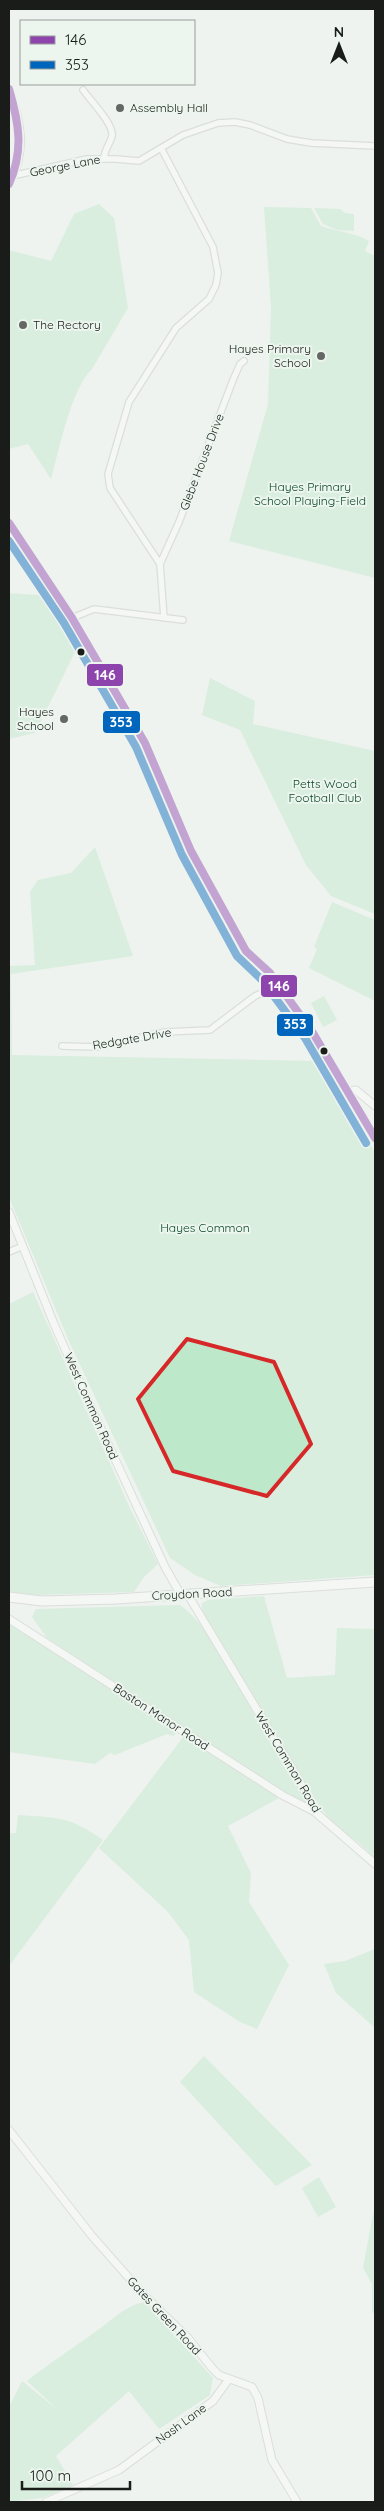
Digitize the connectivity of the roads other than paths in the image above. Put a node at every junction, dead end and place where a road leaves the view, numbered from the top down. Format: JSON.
{"nodes":[{"id":1,"x":9,"y":89,"type":"edge"},
{"id":2,"x":82,"y":90,"type":"dead end"},
{"id":3,"x":375,"y":146,"type":"edge"},
{"id":4,"x":161,"y":148,"type":"junction"},
{"id":5,"x":104,"y":158,"type":"junction"},
{"id":6,"x":11,"y":180,"type":"edge"},
{"id":7,"x":244,"y":361,"type":"dead end"},
{"id":8,"x":9,"y":523,"type":"edge"},
{"id":9,"x":160,"y":564,"type":"junction"},
{"id":10,"x":72,"y":618,"type":"junction"},
{"id":11,"x":164,"y":618,"type":"junction"},
{"id":12,"x":183,"y":620,"type":"dead end"},
{"id":13,"x":279,"y":985,"type":"junction"},
{"id":14,"x":62,"y":1046,"type":"dead end"},
{"id":15,"x":349,"y":1091,"type":"junction"},
{"id":16,"x":375,"y":1106,"type":"edge"},
{"id":17,"x":375,"y":1138,"type":"edge"},
{"id":18,"x":9,"y":1212,"type":"edge"},
{"id":19,"x":23,"y":1246,"type":"junction"},
{"id":20,"x":9,"y":1252,"type":"edge"},
{"id":21,"x":375,"y":1582,"type":"edge"},
{"id":22,"x":184,"y":1595,"type":"junction"},
{"id":23,"x":9,"y":1598,"type":"edge"},
{"id":24,"x":9,"y":1619,"type":"edge"},
{"id":25,"x":315,"y":1812,"type":"junction"},
{"id":26,"x":375,"y":1864,"type":"edge"},
{"id":27,"x":9,"y":2130,"type":"edge"},
{"id":28,"x":229,"y":2379,"type":"junction"},
{"id":29,"x":46,"y":2502,"type":"edge"},
{"id":30,"x":297,"y":2502,"type":"edge"}],
"edges":[{"from":1,"to":6,"type":"main road"},
{"from":2,"to":5,"type":"street"},
{"from":3,"to":4,"type":"street","name":"George Lane"},
{"from":4,"to":5,"type":"street","name":"George Lane"},
{"from":4,"to":9,"type":"street"},
{"from":5,"to":6,"type":"street","name":"George Lane"},
{"from":7,"to":9,"type":"street","name":"Glebe House Drive"},
{"from":8,"to":10,"type":"main road"},
{"from":9,"to":11,"type":"street"},
{"from":10,"to":11,"type":"street"},
{"from":10,"to":13,"type":"main road"},
{"from":11,"to":12,"type":"street"},
{"from":13,"to":14,"type":"street","name":"Redgate Drive"},
{"from":13,"to":15,"type":"main road"},
{"from":15,"to":16,"type":"street"},
{"from":15,"to":17,"type":"main road"},
{"from":18,"to":19,"type":"street","name":"West Common Road"},
{"from":19,"to":20,"type":"street"},
{"from":19,"to":22,"type":"street","name":"West Common Road"},
{"from":21,"to":22,"type":"highway","name":"Croydon Road"},
{"from":22,"to":23,"type":"highway","name":"Croydon Road"},
{"from":22,"to":25,"type":"street","name":"West Common Road"},
{"from":24,"to":25,"type":"street","name":"Baston Manor Road"},
{"from":25,"to":26,"type":"street","name":"West Common Road"},
{"from":27,"to":28,"type":"street","name":"Gates Green Road"},
{"from":28,"to":29,"type":"street","name":"Nash Lane"},
{"from":28,"to":30,"type":"street","name":"Gates Green Road"}]}
